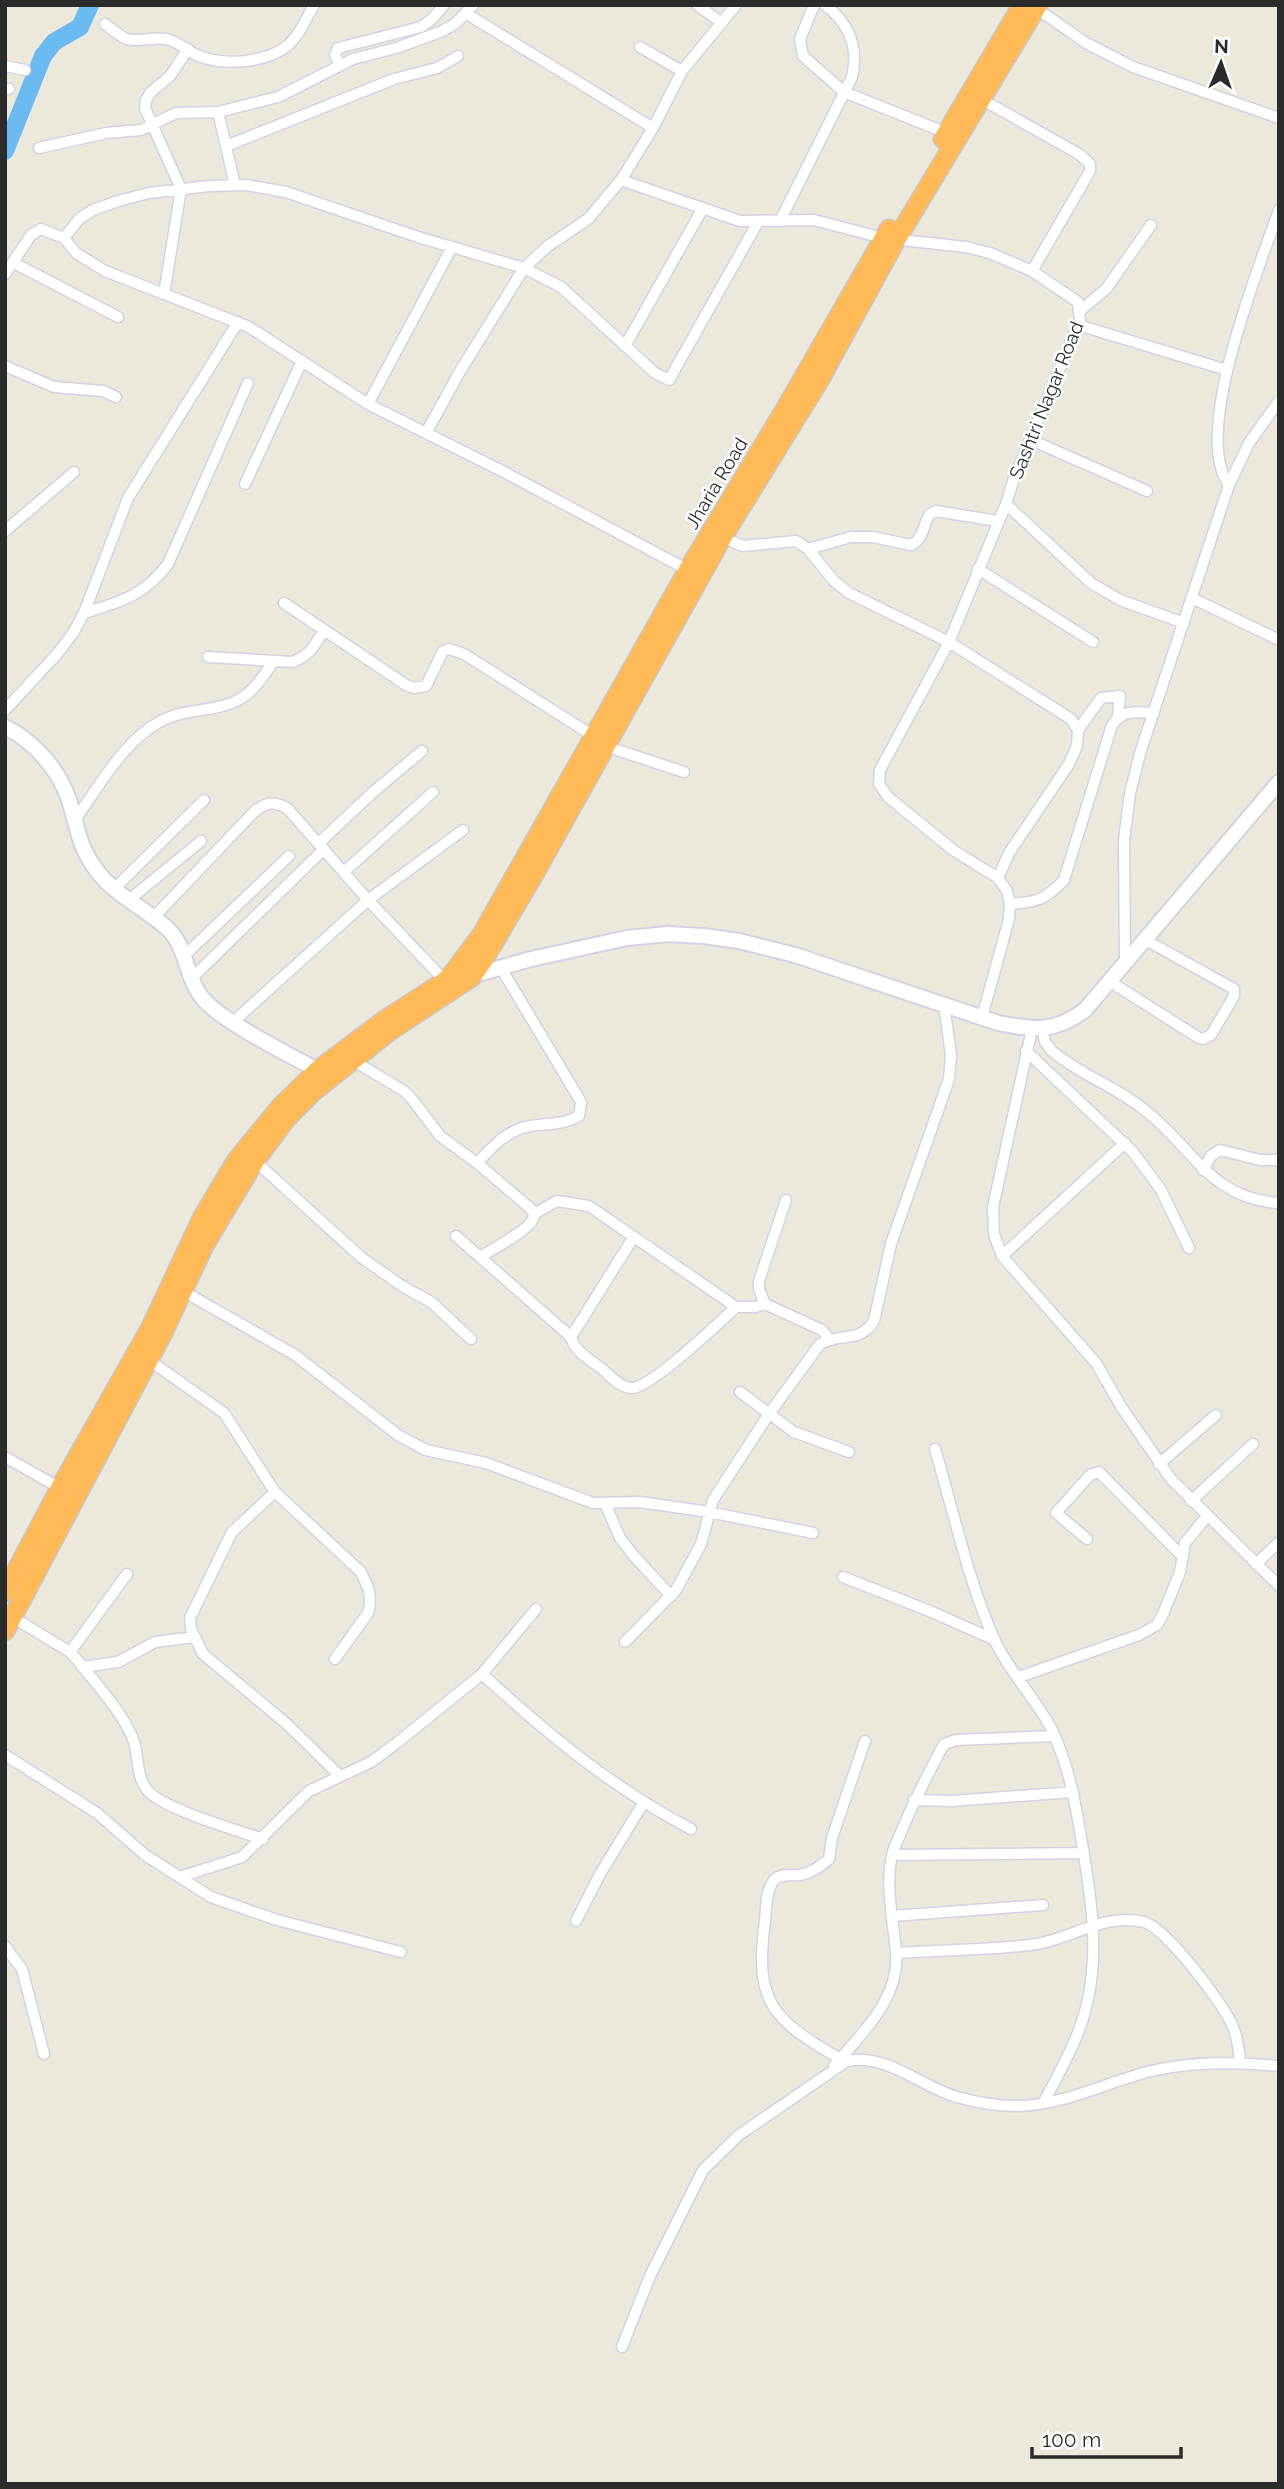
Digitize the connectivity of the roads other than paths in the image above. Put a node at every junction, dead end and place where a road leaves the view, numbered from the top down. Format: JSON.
{"nodes":[{"id":1,"x":314,"y":5,"type":"edge"},
{"id":2,"x":444,"y":5,"type":"edge"},
{"id":3,"x":697,"y":5,"type":"edge"},
{"id":4,"x":736,"y":5,"type":"edge"},
{"id":5,"x":814,"y":5,"type":"edge"},
{"id":6,"x":825,"y":5,"type":"edge"},
{"id":7,"x":1032,"y":6,"type":"edge"},
{"id":8,"x":470,"y":10,"type":"edge"},
{"id":9,"x":722,"y":23,"type":"junction"},
{"id":10,"x":105,"y":24,"type":"dead end"},
{"id":11,"x":640,"y":47,"type":"dead end"},
{"id":12,"x":188,"y":49,"type":"junction"},
{"id":13,"x":458,"y":56,"type":"dead end"},
{"id":14,"x":340,"y":64,"type":"junction"},
{"id":15,"x":5,"y":66,"type":"edge"},
{"id":16,"x":25,"y":70,"type":"dead end"},
{"id":17,"x":682,"y":71,"type":"junction"},
{"id":18,"x":844,"y":92,"type":"junction"},
{"id":19,"x":981,"y":99,"type":"junction"},
{"id":20,"x":218,"y":112,"type":"junction"},
{"id":21,"x":1279,"y":118,"type":"edge"},
{"id":22,"x":152,"y":124,"type":"junction"},
{"id":23,"x":653,"y":128,"type":"junction"},
{"id":24,"x":947,"y":133,"type":"junction"},
{"id":25,"x":226,"y":146,"type":"junction"},
{"id":26,"x":39,"y":148,"type":"dead end"},
{"id":27,"x":621,"y":180,"type":"junction"},
{"id":28,"x":235,"y":186,"type":"junction"},
{"id":29,"x":181,"y":189,"type":"junction"},
{"id":30,"x":704,"y":208,"type":"junction"},
{"id":31,"x":1279,"y":210,"type":"edge"},
{"id":32,"x":780,"y":220,"type":"junction"},
{"id":33,"x":758,"y":222,"type":"junction"},
{"id":34,"x":1151,"y":225,"type":"dead end"},
{"id":35,"x":64,"y":238,"type":"junction"},
{"id":36,"x":889,"y":239,"type":"junction"},
{"id":37,"x":452,"y":247,"type":"junction"},
{"id":38,"x":14,"y":263,"type":"junction"},
{"id":39,"x":524,"y":268,"type":"junction"},
{"id":40,"x":1032,"y":271,"type":"junction"},
{"id":41,"x":5,"y":274,"type":"edge"},
{"id":42,"x":164,"y":294,"type":"junction"},
{"id":43,"x":1081,"y":310,"type":"junction"},
{"id":44,"x":118,"y":317,"type":"dead end"},
{"id":45,"x":238,"y":322,"type":"junction"},
{"id":46,"x":1078,"y":325,"type":"junction"},
{"id":47,"x":625,"y":346,"type":"junction"},
{"id":48,"x":302,"y":361,"type":"junction"},
{"id":49,"x":5,"y":366,"type":"edge"},
{"id":50,"x":1227,"y":370,"type":"junction"},
{"id":51,"x":248,"y":383,"type":"dead end"},
{"id":52,"x":116,"y":397,"type":"dead end"},
{"id":53,"x":1279,"y":401,"type":"edge"},
{"id":54,"x":368,"y":404,"type":"junction"},
{"id":55,"x":426,"y":433,"type":"junction"},
{"id":56,"x":1031,"y":440,"type":"junction"},
{"id":57,"x":74,"y":472,"type":"dead end"},
{"id":58,"x":245,"y":484,"type":"dead end"},
{"id":59,"x":1229,"y":485,"type":"junction"},
{"id":60,"x":1147,"y":491,"type":"dead end"},
{"id":61,"x":1006,"y":504,"type":"junction"},
{"id":62,"x":997,"y":521,"type":"junction"},
{"id":63,"x":5,"y":531,"type":"edge"},
{"id":64,"x":717,"y":534,"type":"junction"},
{"id":65,"x":808,"y":549,"type":"junction"},
{"id":66,"x":978,"y":569,"type":"junction"},
{"id":67,"x":688,"y":570,"type":"junction"},
{"id":68,"x":1192,"y":598,"type":"junction"},
{"id":69,"x":284,"y":603,"type":"dead end"},
{"id":70,"x":83,"y":612,"type":"junction"},
{"id":71,"x":1184,"y":623,"type":"junction"},
{"id":72,"x":324,"y":630,"type":"junction"},
{"id":73,"x":1279,"y":640,"type":"edge"},
{"id":74,"x":949,"y":642,"type":"junction"},
{"id":75,"x":1093,"y":642,"type":"dead end"},
{"id":76,"x":208,"y":657,"type":"dead end"},
{"id":77,"x":274,"y":661,"type":"junction"},
{"id":78,"x":5,"y":710,"type":"edge"},
{"id":79,"x":1154,"y":713,"type":"junction"},
{"id":80,"x":1118,"y":716,"type":"junction"},
{"id":81,"x":5,"y":727,"type":"edge"},
{"id":82,"x":1078,"y":730,"type":"junction"},
{"id":83,"x":600,"y":741,"type":"junction"},
{"id":84,"x":422,"y":751,"type":"dead end"},
{"id":85,"x":684,"y":772,"type":"dead end"},
{"id":86,"x":1279,"y":782,"type":"edge"},
{"id":87,"x":433,"y":792,"type":"dead end"},
{"id":88,"x":204,"y":800,"type":"dead end"},
{"id":89,"x":74,"y":821,"type":"junction"},
{"id":90,"x":463,"y":830,"type":"dead end"},
{"id":91,"x":201,"y":841,"type":"dead end"},
{"id":92,"x":322,"y":846,"type":"junction"},
{"id":93,"x":289,"y":856,"type":"dead end"},
{"id":94,"x":344,"y":872,"type":"junction"},
{"id":95,"x":998,"y":878,"type":"junction"},
{"id":96,"x":114,"y":889,"type":"junction"},
{"id":97,"x":129,"y":900,"type":"junction"},
{"id":98,"x":368,"y":900,"type":"junction"},
{"id":99,"x":1010,"y":904,"type":"junction"},
{"id":100,"x":153,"y":918,"type":"junction"},
{"id":101,"x":1144,"y":939,"type":"junction"},
{"id":102,"x":185,"y":956,"type":"junction"},
{"id":103,"x":1125,"y":962,"type":"junction"},
{"id":104,"x":501,"y":968,"type":"junction"},
{"id":105,"x":193,"y":977,"type":"junction"},
{"id":106,"x":472,"y":977,"type":"junction"},
{"id":107,"x":445,"y":981,"type":"junction"},
{"id":108,"x":1109,"y":981,"type":"junction"},
{"id":109,"x":944,"y":1004,"type":"junction"},
{"id":110,"x":982,"y":1017,"type":"junction"},
{"id":111,"x":233,"y":1022,"type":"junction"},
{"id":112,"x":1037,"y":1029,"type":"junction"},
{"id":113,"x":1026,"y":1051,"type":"junction"},
{"id":114,"x":352,"y":1060,"type":"junction"},
{"id":115,"x":324,"y":1074,"type":"junction"},
{"id":116,"x":1125,"y":1143,"type":"junction"},
{"id":117,"x":1279,"y":1160,"type":"edge"},
{"id":118,"x":255,"y":1161,"type":"junction"},
{"id":119,"x":477,"y":1163,"type":"junction"},
{"id":120,"x":1203,"y":1170,"type":"junction"},
{"id":121,"x":786,"y":1200,"type":"dead end"},
{"id":122,"x":1279,"y":1203,"type":"edge"},
{"id":123,"x":534,"y":1214,"type":"junction"},
{"id":124,"x":456,"y":1236,"type":"dead end"},
{"id":125,"x":633,"y":1238,"type":"junction"},
{"id":126,"x":1189,"y":1248,"type":"dead end"},
{"id":127,"x":1002,"y":1256,"type":"junction"},
{"id":128,"x":480,"y":1258,"type":"junction"},
{"id":129,"x":183,"y":1291,"type":"junction"},
{"id":130,"x":171,"y":1303,"type":"junction"},
{"id":131,"x":765,"y":1304,"type":"junction"},
{"id":132,"x":736,"y":1307,"type":"junction"},
{"id":133,"x":157,"y":1330,"type":"junction"},
{"id":134,"x":571,"y":1337,"type":"junction"},
{"id":135,"x":471,"y":1339,"type":"dead end"},
{"id":136,"x":829,"y":1339,"type":"junction"},
{"id":137,"x":149,"y":1360,"type":"junction"},
{"id":138,"x":740,"y":1392,"type":"dead end"},
{"id":139,"x":769,"y":1414,"type":"junction"},
{"id":140,"x":1216,"y":1415,"type":"dead end"},
{"id":141,"x":1253,"y":1444,"type":"dead end"},
{"id":142,"x":935,"y":1449,"type":"dead end"},
{"id":143,"x":849,"y":1452,"type":"dead end"},
{"id":144,"x":5,"y":1457,"type":"edge"},
{"id":145,"x":1159,"y":1464,"type":"junction"},
{"id":146,"x":60,"y":1488,"type":"junction"},
{"id":147,"x":275,"y":1492,"type":"junction"},
{"id":148,"x":1191,"y":1501,"type":"junction"},
{"id":149,"x":604,"y":1503,"type":"junction"},
{"id":150,"x":709,"y":1512,"type":"junction"},
{"id":151,"x":1207,"y":1517,"type":"junction"},
{"id":152,"x":813,"y":1533,"type":"dead end"},
{"id":153,"x":1087,"y":1539,"type":"dead end"},
{"id":154,"x":1279,"y":1542,"type":"edge"},
{"id":155,"x":1183,"y":1557,"type":"junction"},
{"id":156,"x":1256,"y":1564,"type":"junction"},
{"id":157,"x":127,"y":1574,"type":"dead end"},
{"id":158,"x":843,"y":1577,"type":"dead end"},
{"id":159,"x":1279,"y":1586,"type":"edge"},
{"id":160,"x":5,"y":1592,"type":"edge"},
{"id":161,"x":671,"y":1596,"type":"junction"},
{"id":162,"x":536,"y":1609,"type":"dead end"},
{"id":163,"x":8,"y":1620,"type":"edge"},
{"id":164,"x":194,"y":1637,"type":"junction"},
{"id":165,"x":995,"y":1640,"type":"junction"},
{"id":166,"x":625,"y":1642,"type":"dead end"},
{"id":167,"x":70,"y":1652,"type":"junction"},
{"id":168,"x":335,"y":1659,"type":"dead end"},
{"id":169,"x":82,"y":1667,"type":"junction"},
{"id":170,"x":482,"y":1674,"type":"junction"},
{"id":171,"x":1019,"y":1677,"type":"junction"},
{"id":172,"x":1054,"y":1736,"type":"junction"},
{"id":173,"x":865,"y":1741,"type":"dead end"},
{"id":174,"x":5,"y":1755,"type":"edge"},
{"id":175,"x":339,"y":1776,"type":"junction"},
{"id":176,"x":1073,"y":1792,"type":"junction"},
{"id":177,"x":914,"y":1800,"type":"junction"},
{"id":178,"x":644,"y":1802,"type":"junction"},
{"id":179,"x":691,"y":1829,"type":"dead end"},
{"id":180,"x":262,"y":1839,"type":"junction"},
{"id":181,"x":1084,"y":1853,"type":"junction"},
{"id":182,"x":892,"y":1855,"type":"junction"},
{"id":183,"x":180,"y":1877,"type":"junction"},
{"id":184,"x":1043,"y":1905,"type":"dead end"},
{"id":185,"x":892,"y":1916,"type":"junction"},
{"id":186,"x":576,"y":1921,"type":"dead end"},
{"id":187,"x":1094,"y":1924,"type":"junction"},
{"id":188,"x":5,"y":1945,"type":"edge"},
{"id":189,"x":401,"y":1952,"type":"dead end"},
{"id":190,"x":896,"y":1953,"type":"junction"},
{"id":191,"x":44,"y":2054,"type":"dead end"},
{"id":192,"x":840,"y":2059,"type":"junction"},
{"id":193,"x":1240,"y":2063,"type":"junction"},
{"id":194,"x":1279,"y":2066,"type":"edge"},
{"id":195,"x":827,"y":2073,"type":"junction"},
{"id":196,"x":1044,"y":2102,"type":"junction"},
{"id":197,"x":622,"y":2347,"type":"dead end"}],
"edges":[{"from":1,"to":12,"type":"street"},
{"from":2,"to":14,"type":"street"},
{"from":3,"to":9,"type":"street"},
{"from":4,"to":9,"type":"street"},
{"from":5,"to":18,"type":"street"},
{"from":6,"to":18,"type":"street"},
{"from":7,"to":19,"type":"highway","name":"Jharia Road"},
{"from":7,"to":21,"type":"street"},
{"from":7,"to":24,"type":"highway","name":"Jharia Road"},
{"from":8,"to":14,"type":"street"},
{"from":8,"to":23,"type":"street"},
{"from":9,"to":17,"type":"street"},
{"from":10,"to":12,"type":"street"},
{"from":11,"to":17,"type":"street"},
{"from":12,"to":22,"type":"street"},
{"from":13,"to":25,"type":"street"},
{"from":14,"to":20,"type":"street"},
{"from":15,"to":16,"type":"street"},
{"from":17,"to":23,"type":"street"},
{"from":18,"to":24,"type":"street"},
{"from":18,"to":32,"type":"street"},
{"from":19,"to":36,"type":"highway","name":"Jharia Road"},
{"from":19,"to":40,"type":"street"},
{"from":20,"to":22,"type":"street"},
{"from":20,"to":25,"type":"street"},
{"from":22,"to":26,"type":"street"},
{"from":22,"to":29,"type":"street"},
{"from":23,"to":27,"type":"street"},
{"from":24,"to":36,"type":"highway","name":"Jharia Road"},
{"from":25,"to":28,"type":"street"},
{"from":27,"to":30,"type":"street","name":"Sashtri Nagar Road"},
{"from":27,"to":39,"type":"street"},
{"from":28,"to":29,"type":"street"},
{"from":28,"to":37,"type":"street"},
{"from":29,"to":35,"type":"street"},
{"from":29,"to":42,"type":"street"},
{"from":30,"to":33,"type":"street","name":"Sashtri Nagar Road"},
{"from":30,"to":47,"type":"street"},
{"from":31,"to":50,"type":"street"},
{"from":32,"to":33,"type":"street","name":"Sashtri Nagar Road"},
{"from":32,"to":36,"type":"street","name":"Sashtri Nagar Road"},
{"from":33,"to":47,"type":"street"},
{"from":34,"to":43,"type":"street"},
{"from":35,"to":38,"type":"street"},
{"from":35,"to":42,"type":"street"},
{"from":36,"to":40,"type":"street","name":"Sashtri Nagar Road"},
{"from":36,"to":64,"type":"highway","name":"Jharia Road"},
{"from":37,"to":39,"type":"street"},
{"from":37,"to":54,"type":"street"},
{"from":38,"to":41,"type":"street"},
{"from":38,"to":44,"type":"street"},
{"from":39,"to":47,"type":"street"},
{"from":39,"to":55,"type":"street"},
{"from":40,"to":43,"type":"street","name":"Sashtri Nagar Road"},
{"from":42,"to":45,"type":"street"},
{"from":43,"to":46,"type":"street","name":"Sashtri Nagar Road"},
{"from":45,"to":48,"type":"street"},
{"from":45,"to":70,"type":"street"},
{"from":46,"to":50,"type":"street"},
{"from":46,"to":56,"type":"street","name":"Sashtri Nagar Road"},
{"from":48,"to":54,"type":"street"},
{"from":48,"to":58,"type":"street"},
{"from":49,"to":52,"type":"street"},
{"from":50,"to":59,"type":"street"},
{"from":51,"to":70,"type":"street"},
{"from":53,"to":59,"type":"street"},
{"from":54,"to":55,"type":"street"},
{"from":55,"to":67,"type":"street"},
{"from":56,"to":60,"type":"street"},
{"from":56,"to":61,"type":"street","name":"Sashtri Nagar Road"},
{"from":57,"to":63,"type":"street"},
{"from":59,"to":68,"type":"street"},
{"from":61,"to":62,"type":"street","name":"Sashtri Nagar Road"},
{"from":61,"to":71,"type":"street"},
{"from":62,"to":65,"type":"street"},
{"from":62,"to":66,"type":"street","name":"Sashtri Nagar Road"},
{"from":64,"to":65,"type":"street"},
{"from":64,"to":67,"type":"highway","name":"Jharia Road"},
{"from":64,"to":83,"type":"highway","name":"Jharia Road"},
{"from":65,"to":74,"type":"street"},
{"from":66,"to":74,"type":"street","name":"Sashtri Nagar Road"},
{"from":66,"to":75,"type":"street"},
{"from":67,"to":83,"type":"highway","name":"Jharia Road"},
{"from":68,"to":71,"type":"street"},
{"from":68,"to":73,"type":"street"},
{"from":69,"to":72,"type":"street"},
{"from":70,"to":78,"type":"street"},
{"from":71,"to":79,"type":"street"},
{"from":72,"to":77,"type":"street"},
{"from":72,"to":83,"type":"street"},
{"from":74,"to":82,"type":"street"},
{"from":74,"to":95,"type":"street","name":"Sashtri Nagar Road"},
{"from":76,"to":77,"type":"street"},
{"from":77,"to":89,"type":"street"},
{"from":79,"to":80,"type":"street"},
{"from":79,"to":103,"type":"street"},
{"from":80,"to":82,"type":"street"},
{"from":80,"to":99,"type":"street"},
{"from":81,"to":89,"type":"main road"},
{"from":82,"to":95,"type":"street"},
{"from":83,"to":85,"type":"street"},
{"from":83,"to":106,"type":"highway","name":"Jharia Road"},
{"from":83,"to":107,"type":"highway","name":"Jharia Road"},
{"from":84,"to":92,"type":"street"},
{"from":86,"to":101,"type":"main road"},
{"from":87,"to":94,"type":"street"},
{"from":88,"to":96,"type":"street"},
{"from":89,"to":96,"type":"main road"},
{"from":90,"to":98,"type":"street"},
{"from":91,"to":97,"type":"street"},
{"from":92,"to":94,"type":"street"},
{"from":92,"to":100,"type":"street"},
{"from":92,"to":105,"type":"street"},
{"from":93,"to":102,"type":"street"},
{"from":94,"to":98,"type":"street"},
{"from":95,"to":99,"type":"street"},
{"from":96,"to":97,"type":"main road"},
{"from":97,"to":100,"type":"main road"},
{"from":98,"to":107,"type":"street"},
{"from":98,"to":111,"type":"street"},
{"from":99,"to":110,"type":"street"},
{"from":100,"to":102,"type":"main road"},
{"from":101,"to":103,"type":"main road"},
{"from":101,"to":108,"type":"street"},
{"from":102,"to":105,"type":"main road"},
{"from":103,"to":108,"type":"main road"},
{"from":104,"to":106,"type":"main road"},
{"from":104,"to":109,"type":"main road"},
{"from":104,"to":119,"type":"street"},
{"from":105,"to":111,"type":"main road"},
{"from":106,"to":107,"type":"main road"},
{"from":106,"to":114,"type":"highway"},
{"from":107,"to":115,"type":"highway","name":"Jharia Road"},
{"from":108,"to":112,"type":"main road"},
{"from":109,"to":110,"type":"main road"},
{"from":109,"to":136,"type":"street"},
{"from":110,"to":112,"type":"main road"},
{"from":111,"to":115,"type":"main road"},
{"from":112,"to":113,"type":"street"},
{"from":112,"to":120,"type":"street"},
{"from":113,"to":116,"type":"street"},
{"from":113,"to":127,"type":"street"},
{"from":114,"to":115,"type":"highway"},
{"from":114,"to":119,"type":"street"},
{"from":115,"to":118,"type":"highway"},
{"from":115,"to":130,"type":"highway"},
{"from":116,"to":126,"type":"street"},
{"from":116,"to":127,"type":"street"},
{"from":117,"to":120,"type":"street"},
{"from":118,"to":129,"type":"highway"},
{"from":118,"to":135,"type":"street"},
{"from":119,"to":123,"type":"street"},
{"from":120,"to":122,"type":"street"},
{"from":121,"to":131,"type":"street"},
{"from":123,"to":125,"type":"street"},
{"from":123,"to":128,"type":"street"},
{"from":124,"to":128,"type":"street"},
{"from":125,"to":132,"type":"street"},
{"from":125,"to":134,"type":"street"},
{"from":127,"to":145,"type":"street"},
{"from":128,"to":134,"type":"street"},
{"from":129,"to":130,"type":"highway"},
{"from":129,"to":149,"type":"street"},
{"from":130,"to":133,"type":"highway"},
{"from":131,"to":132,"type":"street"},
{"from":131,"to":136,"type":"street"},
{"from":132,"to":134,"type":"street"},
{"from":133,"to":137,"type":"highway"},
{"from":133,"to":146,"type":"highway"},
{"from":136,"to":139,"type":"street"},
{"from":137,"to":147,"type":"street"},
{"from":137,"to":163,"type":"highway"},
{"from":138,"to":139,"type":"street"},
{"from":139,"to":143,"type":"street"},
{"from":139,"to":150,"type":"street"},
{"from":140,"to":145,"type":"street"},
{"from":141,"to":148,"type":"street"},
{"from":142,"to":165,"type":"street"},
{"from":144,"to":146,"type":"street"},
{"from":145,"to":148,"type":"street"},
{"from":146,"to":160,"type":"highway"},
{"from":147,"to":164,"type":"street"},
{"from":147,"to":168,"type":"street"},
{"from":148,"to":151,"type":"street"},
{"from":149,"to":150,"type":"street"},
{"from":149,"to":161,"type":"street"},
{"from":150,"to":152,"type":"street"},
{"from":150,"to":161,"type":"street"},
{"from":151,"to":155,"type":"street"},
{"from":151,"to":156,"type":"street"},
{"from":153,"to":155,"type":"street"},
{"from":154,"to":156,"type":"street"},
{"from":155,"to":171,"type":"street"},
{"from":156,"to":159,"type":"street"},
{"from":157,"to":167,"type":"street"},
{"from":158,"to":165,"type":"street"},
{"from":161,"to":166,"type":"street"},
{"from":162,"to":170,"type":"street"},
{"from":163,"to":167,"type":"street"},
{"from":164,"to":169,"type":"street"},
{"from":164,"to":175,"type":"street"},
{"from":165,"to":171,"type":"street"},
{"from":167,"to":169,"type":"street"},
{"from":169,"to":180,"type":"street"},
{"from":170,"to":175,"type":"street"},
{"from":170,"to":178,"type":"street"},
{"from":171,"to":172,"type":"street"},
{"from":172,"to":176,"type":"street"},
{"from":172,"to":177,"type":"street"},
{"from":173,"to":192,"type":"street"},
{"from":174,"to":183,"type":"street"},
{"from":175,"to":180,"type":"street"},
{"from":176,"to":177,"type":"street"},
{"from":176,"to":181,"type":"street"},
{"from":177,"to":182,"type":"street"},
{"from":178,"to":179,"type":"street"},
{"from":178,"to":186,"type":"street"},
{"from":180,"to":183,"type":"street"},
{"from":181,"to":182,"type":"street"},
{"from":181,"to":187,"type":"street"},
{"from":182,"to":185,"type":"street"},
{"from":183,"to":189,"type":"street"},
{"from":184,"to":185,"type":"street"},
{"from":185,"to":190,"type":"street"},
{"from":187,"to":190,"type":"street"},
{"from":187,"to":193,"type":"street"},
{"from":187,"to":196,"type":"street"},
{"from":188,"to":191,"type":"street"},
{"from":190,"to":192,"type":"street"},
{"from":192,"to":195,"type":"street"},
{"from":193,"to":194,"type":"street"},
{"from":193,"to":196,"type":"street"},
{"from":195,"to":196,"type":"street"},
{"from":195,"to":197,"type":"street"}]}
